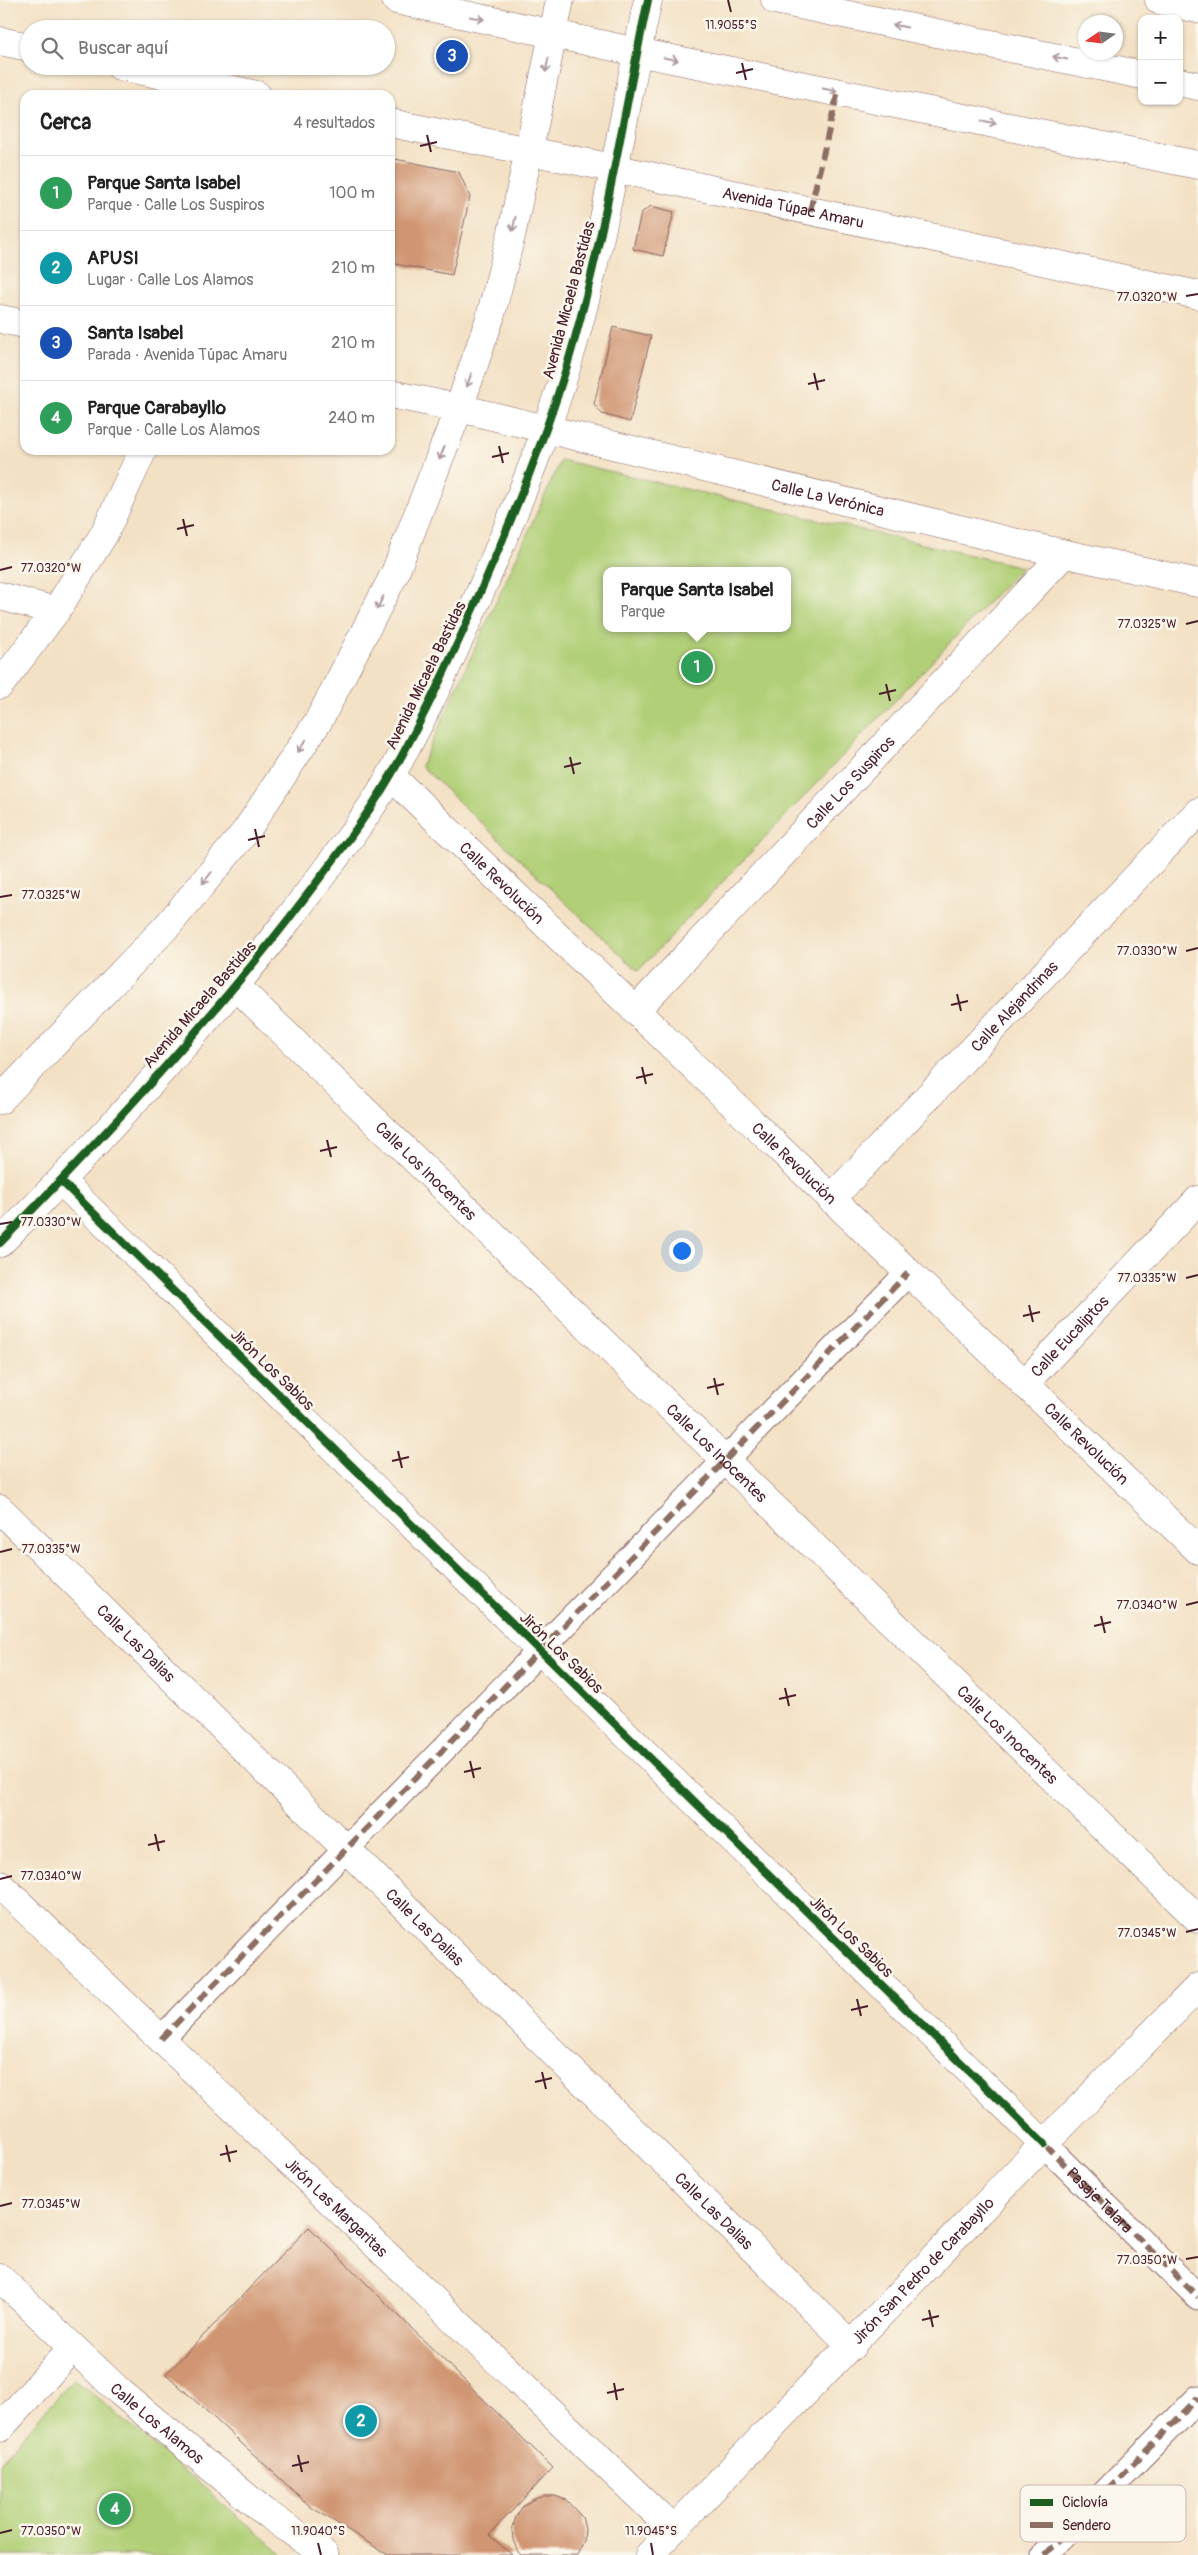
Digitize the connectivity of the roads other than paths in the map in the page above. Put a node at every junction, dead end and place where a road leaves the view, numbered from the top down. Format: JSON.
{"nodes":[{"id":1,"x":396,"y":0,"type":"edge"},
{"id":2,"x":560,"y":0,"type":"edge"},
{"id":3,"x":648,"y":0,"type":"edge"},
{"id":4,"x":775,"y":0,"type":"edge"},
{"id":5,"x":1159,"y":0,"type":"edge"},
{"id":6,"x":858,"y":8,"type":"edge"},
{"id":7,"x":1198,"y":9,"type":"edge"},
{"id":8,"x":554,"y":35,"type":"junction"},
{"id":9,"x":0,"y":41,"type":"edge"},
{"id":10,"x":20,"y":45,"type":"edge"},
{"id":11,"x":637,"y":52,"type":"junction"},
{"id":12,"x":1138,"y":73,"type":"edge"},
{"id":13,"x":163,"y":75,"type":"edge"},
{"id":14,"x":1183,"y":83,"type":"edge"},
{"id":15,"x":1198,"y":86,"type":"edge"},
{"id":16,"x":233,"y":90,"type":"edge"},
{"id":17,"x":395,"y":124,"type":"edge"},
{"id":18,"x":529,"y":152,"type":"junction"},
{"id":19,"x":1198,"y":165,"type":"edge"},
{"id":20,"x":613,"y":168,"type":"junction"},
{"id":21,"x":1198,"y":294,"type":"edge"},
{"id":22,"x":0,"y":319,"type":"edge"},
{"id":23,"x":20,"y":323,"type":"edge"},
{"id":24,"x":395,"y":395,"type":"edge"},
{"id":25,"x":459,"y":408,"type":"junction"},
{"id":26,"x":546,"y":428,"type":"junction"},
{"id":27,"x":141,"y":455,"type":"edge"},
{"id":28,"x":1064,"y":554,"type":"junction"},
{"id":29,"x":1198,"y":583,"type":"edge"},
{"id":30,"x":0,"y":596,"type":"edge"},
{"id":31,"x":56,"y":611,"type":"junction"},
{"id":32,"x":0,"y":685,"type":"edge"},
{"id":33,"x":391,"y":776,"type":"junction"},
{"id":34,"x":1198,"y":812,"type":"edge"},
{"id":35,"x":236,"y":986,"type":"junction"},
{"id":36,"x":635,"y":1010,"type":"junction"},
{"id":37,"x":0,"y":1100,"type":"edge"},
{"id":38,"x":61,"y":1181,"type":"junction"},
{"id":39,"x":831,"y":1199,"type":"junction"},
{"id":40,"x":1198,"y":1200,"type":"edge"},
{"id":41,"x":0,"y":1243,"type":"edge"},
{"id":42,"x":908,"y":1273,"type":"junction"},
{"id":43,"x":1024,"y":1384,"type":"junction"},
{"id":44,"x":725,"y":1461,"type":"junction"},
{"id":45,"x":0,"y":1509,"type":"edge"},
{"id":46,"x":1198,"y":1550,"type":"edge"},
{"id":47,"x":540,"y":1650,"type":"junction"},
{"id":48,"x":346,"y":1849,"type":"junction"},
{"id":49,"x":0,"y":1886,"type":"edge"},
{"id":50,"x":1198,"y":1919,"type":"edge"},
{"id":51,"x":1198,"y":1987,"type":"edge"},
{"id":52,"x":161,"y":2039,"type":"junction"},
{"id":53,"x":1044,"y":2144,"type":"junction"},
{"id":54,"x":0,"y":2278,"type":"edge"},
{"id":55,"x":1196,"y":2291,"type":"edge"},
{"id":56,"x":852,"y":2346,"type":"junction"},
{"id":57,"x":72,"y":2348,"type":"junction"},
{"id":58,"x":1198,"y":2398,"type":"edge"},
{"id":59,"x":0,"y":2428,"type":"edge"},
{"id":60,"x":1113,"y":2485,"type":"edge"},
{"id":61,"x":673,"y":2530,"type":"junction"},
{"id":62,"x":1057,"y":2542,"type":"edge"},
{"id":63,"x":325,"y":2555,"type":"edge"},
{"id":64,"x":649,"y":2555,"type":"edge"},
{"id":65,"x":1044,"y":2555,"type":"edge"}],
"edges":[{"from":1,"to":8,"type":"main road","one_way":true},
{"from":2,"to":8,"type":"main road"},
{"from":3,"to":11,"type":"main road","name":"Avenida Micaela Bastidas"},
{"from":4,"to":6,"type":"main road"},
{"from":5,"to":7,"type":"main road"},
{"from":12,"to":6,"type":"main road","one_way":true},
{"from":8,"to":11,"type":"main road"},
{"from":8,"to":18,"type":"main road","one_way":true},
{"from":9,"to":10,"type":"main road"},
{"from":11,"to":19,"type":"main road","one_way":true},
{"from":11,"to":20,"type":"main road","name":"Avenida Micaela Bastidas"},
{"from":13,"to":16,"type":"main road"},
{"from":14,"to":15,"type":"main road"},
{"from":17,"to":18,"type":"main road","name":"Avenida Túpac Amaru"},
{"from":18,"to":20,"type":"main road","name":"Avenida Túpac Amaru"},
{"from":18,"to":25,"type":"main road","one_way":true},
{"from":20,"to":21,"type":"main road","name":"Avenida Túpac Amaru"},
{"from":20,"to":26,"type":"main road","name":"Avenida Micaela Bastidas"},
{"from":22,"to":23,"type":"main road"},
{"from":24,"to":25,"type":"main road","name":"Calle La Verónica"},
{"from":25,"to":26,"type":"main road","name":"Calle La Verónica"},
{"from":25,"to":37,"type":"main road","one_way":true},
{"from":26,"to":28,"type":"main road","name":"Calle La Verónica"},
{"from":26,"to":33,"type":"main road","name":"Avenida Micaela Bastidas"},
{"from":27,"to":31,"type":"main road"},
{"from":28,"to":29,"type":"main road","name":"Calle La Verónica"},
{"from":28,"to":36,"type":"main road","name":"Calle Los Suspiros"},
{"from":30,"to":31,"type":"main road"},
{"from":31,"to":32,"type":"main road"},
{"from":33,"to":35,"type":"main road","name":"Avenida Micaela Bastidas"},
{"from":33,"to":36,"type":"main road","name":"Calle Revolución"},
{"from":34,"to":39,"type":"main road","name":"Calle Alejandrinas"},
{"from":35,"to":38,"type":"main road","name":"Avenida Micaela Bastidas"},
{"from":35,"to":44,"type":"main road","name":"Calle Los Inocentes"},
{"from":36,"to":39,"type":"main road","name":"Calle Revolución"},
{"from":38,"to":41,"type":"main road","name":"Avenida Micaela Bastidas"},
{"from":38,"to":47,"type":"main road","name":"Jirón Los Sabios"},
{"from":39,"to":42,"type":"main road","name":"Calle Revolución"},
{"from":40,"to":43,"type":"main road","name":"Calle Eucaliptos"},
{"from":42,"to":43,"type":"main road","name":"Calle Revolución"},
{"from":42,"to":44,"type":"street"},
{"from":43,"to":46,"type":"main road","name":"Calle Revolución"},
{"from":44,"to":47,"type":"street"},
{"from":44,"to":50,"type":"main road","name":"Calle Los Inocentes"},
{"from":45,"to":48,"type":"main road","name":"Calle Las Dalias"},
{"from":47,"to":48,"type":"street"},
{"from":47,"to":53,"type":"main road","name":"Jirón Los Sabios"},
{"from":48,"to":52,"type":"street"},
{"from":48,"to":56,"type":"main road","name":"Calle Las Dalias"},
{"from":49,"to":52,"type":"main road","name":"Jirón Las Margaritas"},
{"from":51,"to":53,"type":"main road","name":"Jirón San Pedro de Carabayllo"},
{"from":52,"to":61,"type":"main road","name":"Jirón Las Margaritas"},
{"from":53,"to":55,"type":"street","name":"Pasaje Talara"},
{"from":53,"to":56,"type":"main road","name":"Jirón San Pedro de Carabayllo"},
{"from":54,"to":57,"type":"main road","name":"Calle Los Alamos"},
{"from":56,"to":61,"type":"main road","name":"Jirón San Pedro de Carabayllo"},
{"from":57,"to":59,"type":"main road"},
{"from":57,"to":63,"type":"main road","name":"Calle Los Alamos"},
{"from":58,"to":60,"type":"street"},
{"from":61,"to":64,"type":"main road","name":"Jirón San Pedro de Carabayllo"},
{"from":62,"to":65,"type":"street"}]}
